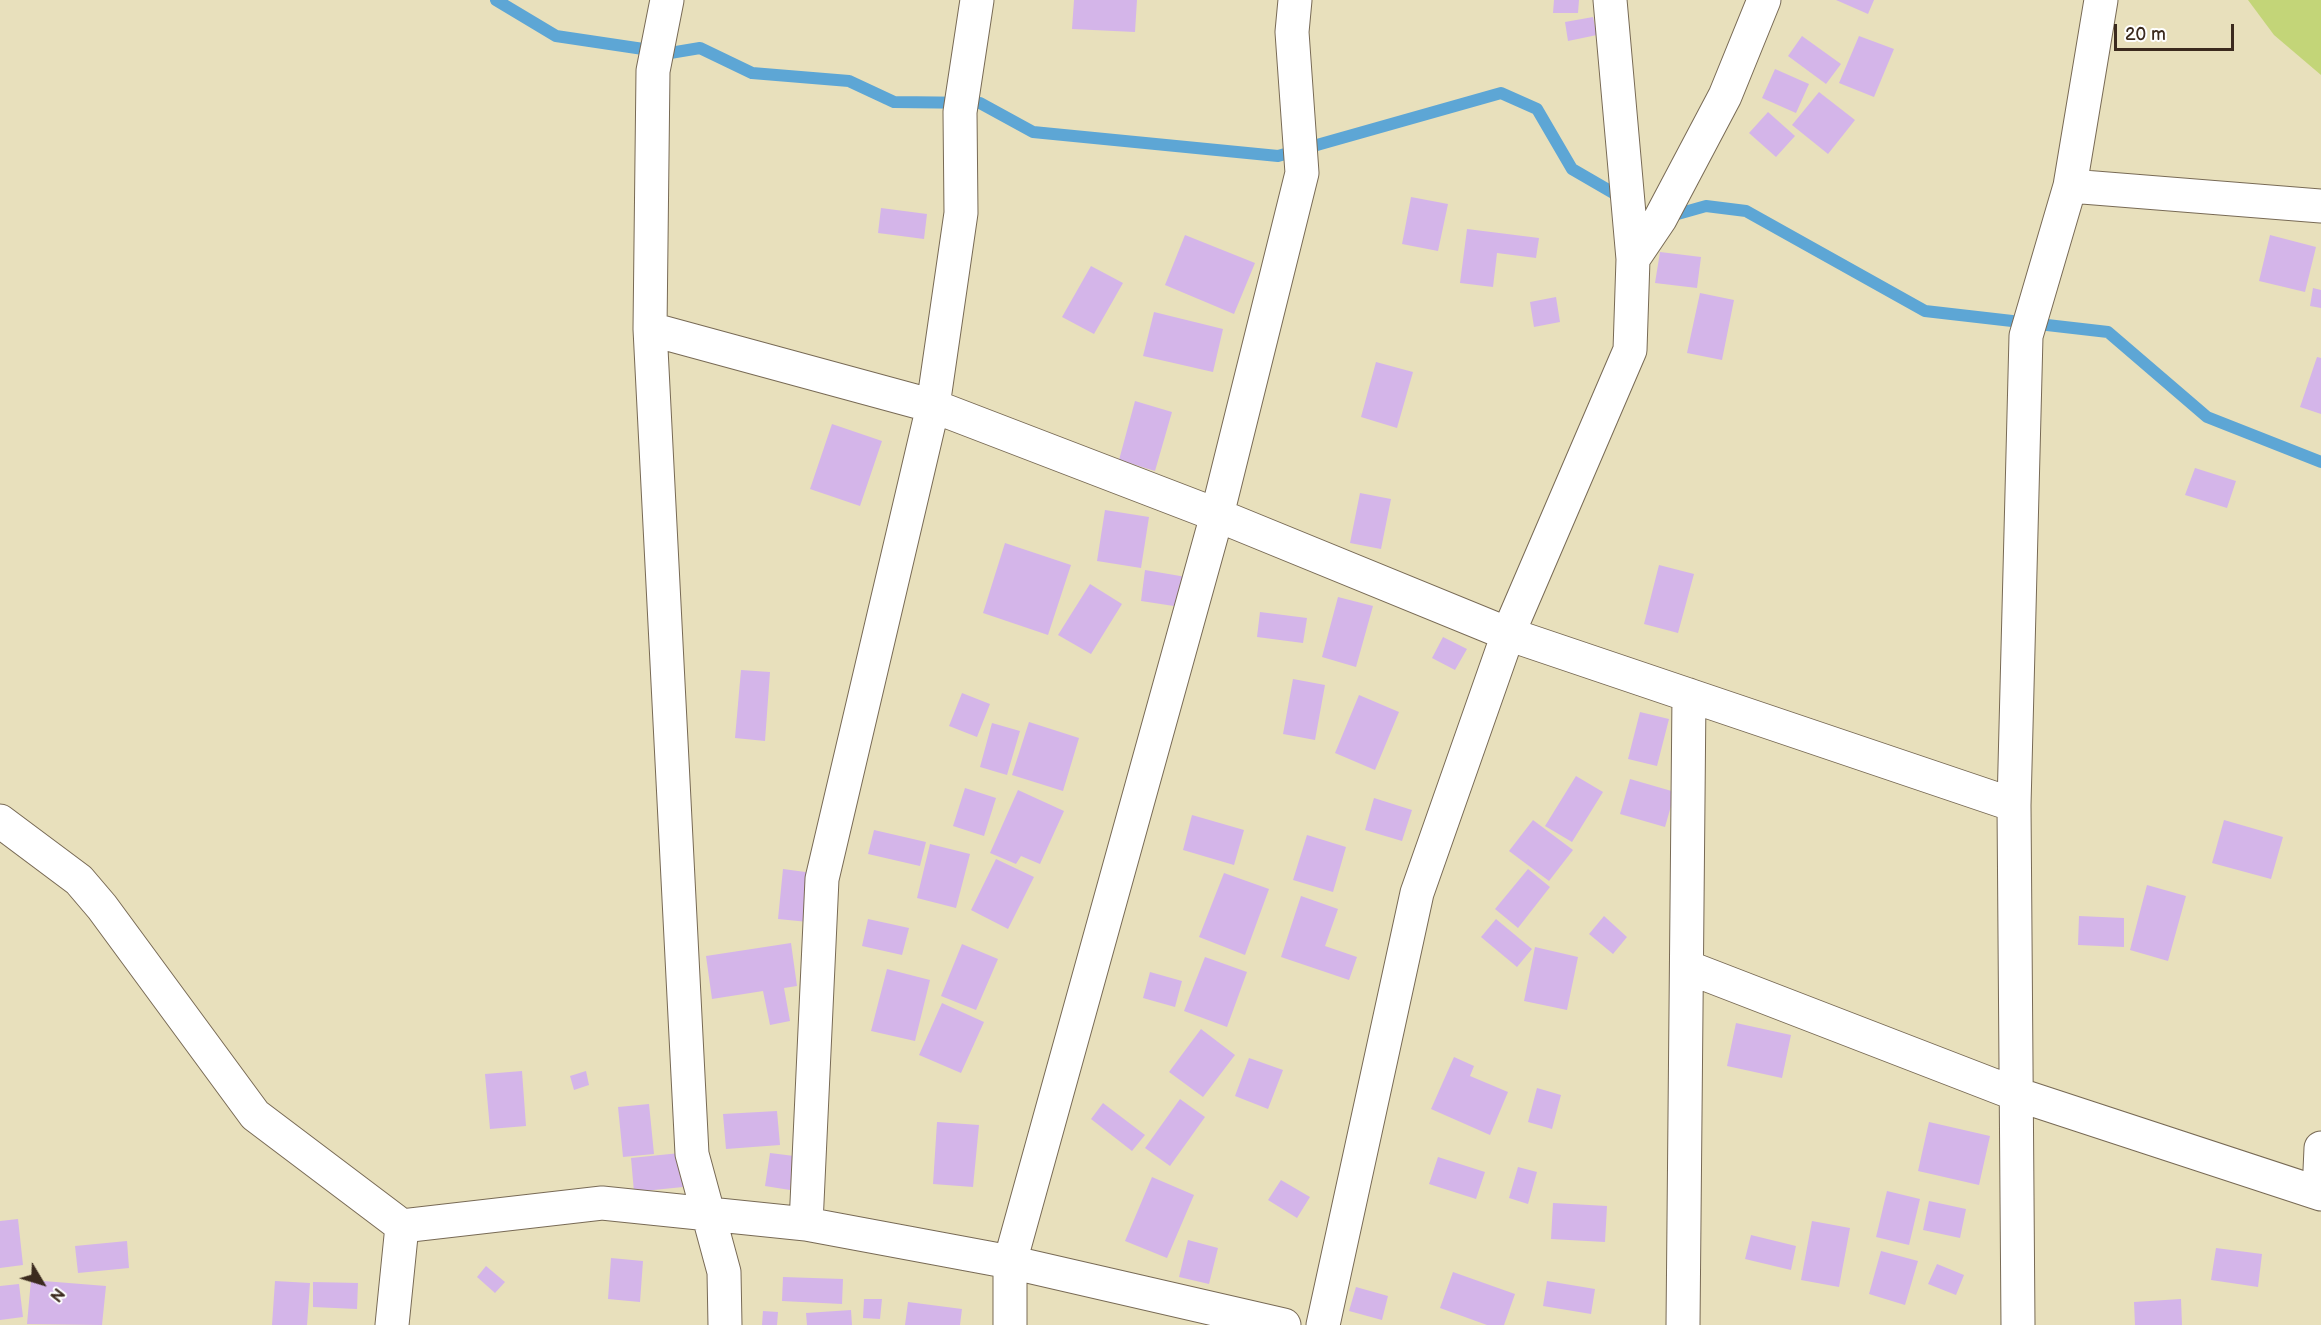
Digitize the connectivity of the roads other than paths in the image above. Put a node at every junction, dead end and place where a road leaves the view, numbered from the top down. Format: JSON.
{"nodes":[{"id":1,"x":667,"y":0,"type":"edge"},
{"id":2,"x":977,"y":0,"type":"edge"},
{"id":3,"x":1296,"y":0,"type":"edge"},
{"id":4,"x":1610,"y":0,"type":"edge"},
{"id":5,"x":1764,"y":0,"type":"edge"},
{"id":6,"x":2101,"y":0,"type":"edge"},
{"id":7,"x":2070,"y":186,"type":"junction"},
{"id":8,"x":2321,"y":206,"type":"edge"},
{"id":9,"x":1633,"y":259,"type":"junction"},
{"id":10,"x":650,"y":329,"type":"junction"},
{"id":11,"x":933,"y":406,"type":"junction"},
{"id":12,"x":1217,"y":515,"type":"junction"},
{"id":13,"x":1508,"y":634,"type":"junction"},
{"id":14,"x":1689,"y":695,"type":"junction"},
{"id":15,"x":2014,"y":805,"type":"junction"},
{"id":16,"x":0,"y":821,"type":"edge"},
{"id":17,"x":1686,"y":967,"type":"junction"},
{"id":18,"x":2016,"y":1094,"type":"junction"},
{"id":19,"x":2321,"y":1148,"type":"edge"},
{"id":20,"x":2320,"y":1194,"type":"edge"},
{"id":21,"x":708,"y":1216,"type":"junction"},
{"id":22,"x":806,"y":1224,"type":"junction"},
{"id":23,"x":402,"y":1226,"type":"junction"},
{"id":24,"x":1010,"y":1262,"type":"junction"},
{"id":25,"x":392,"y":1325,"type":"edge"},
{"id":26,"x":725,"y":1325,"type":"edge"},
{"id":27,"x":1010,"y":1325,"type":"edge"},
{"id":28,"x":1284,"y":1325,"type":"edge"},
{"id":29,"x":1323,"y":1325,"type":"edge"},
{"id":30,"x":1683,"y":1325,"type":"edge"},
{"id":31,"x":2018,"y":1325,"type":"edge"}],
"edges":[{"from":1,"to":10,"type":"street"},
{"from":2,"to":11,"type":"street"},
{"from":3,"to":12,"type":"street"},
{"from":4,"to":9,"type":"street"},
{"from":5,"to":9,"type":"street"},
{"from":6,"to":7,"type":"street"},
{"from":7,"to":8,"type":"street"},
{"from":7,"to":15,"type":"street"},
{"from":9,"to":13,"type":"street"},
{"from":10,"to":11,"type":"street"},
{"from":10,"to":21,"type":"street"},
{"from":11,"to":12,"type":"street"},
{"from":11,"to":22,"type":"street"},
{"from":12,"to":13,"type":"street"},
{"from":12,"to":24,"type":"street"},
{"from":13,"to":14,"type":"street"},
{"from":13,"to":29,"type":"street"},
{"from":14,"to":15,"type":"street"},
{"from":14,"to":17,"type":"street"},
{"from":15,"to":18,"type":"street"},
{"from":16,"to":23,"type":"street"},
{"from":17,"to":18,"type":"street"},
{"from":17,"to":30,"type":"street"},
{"from":18,"to":20,"type":"street"},
{"from":18,"to":31,"type":"street"},
{"from":19,"to":20,"type":"street"},
{"from":21,"to":22,"type":"street"},
{"from":21,"to":23,"type":"street"},
{"from":21,"to":26,"type":"street"},
{"from":22,"to":24,"type":"street"},
{"from":23,"to":25,"type":"street"},
{"from":24,"to":27,"type":"street"},
{"from":24,"to":28,"type":"street"}]}
